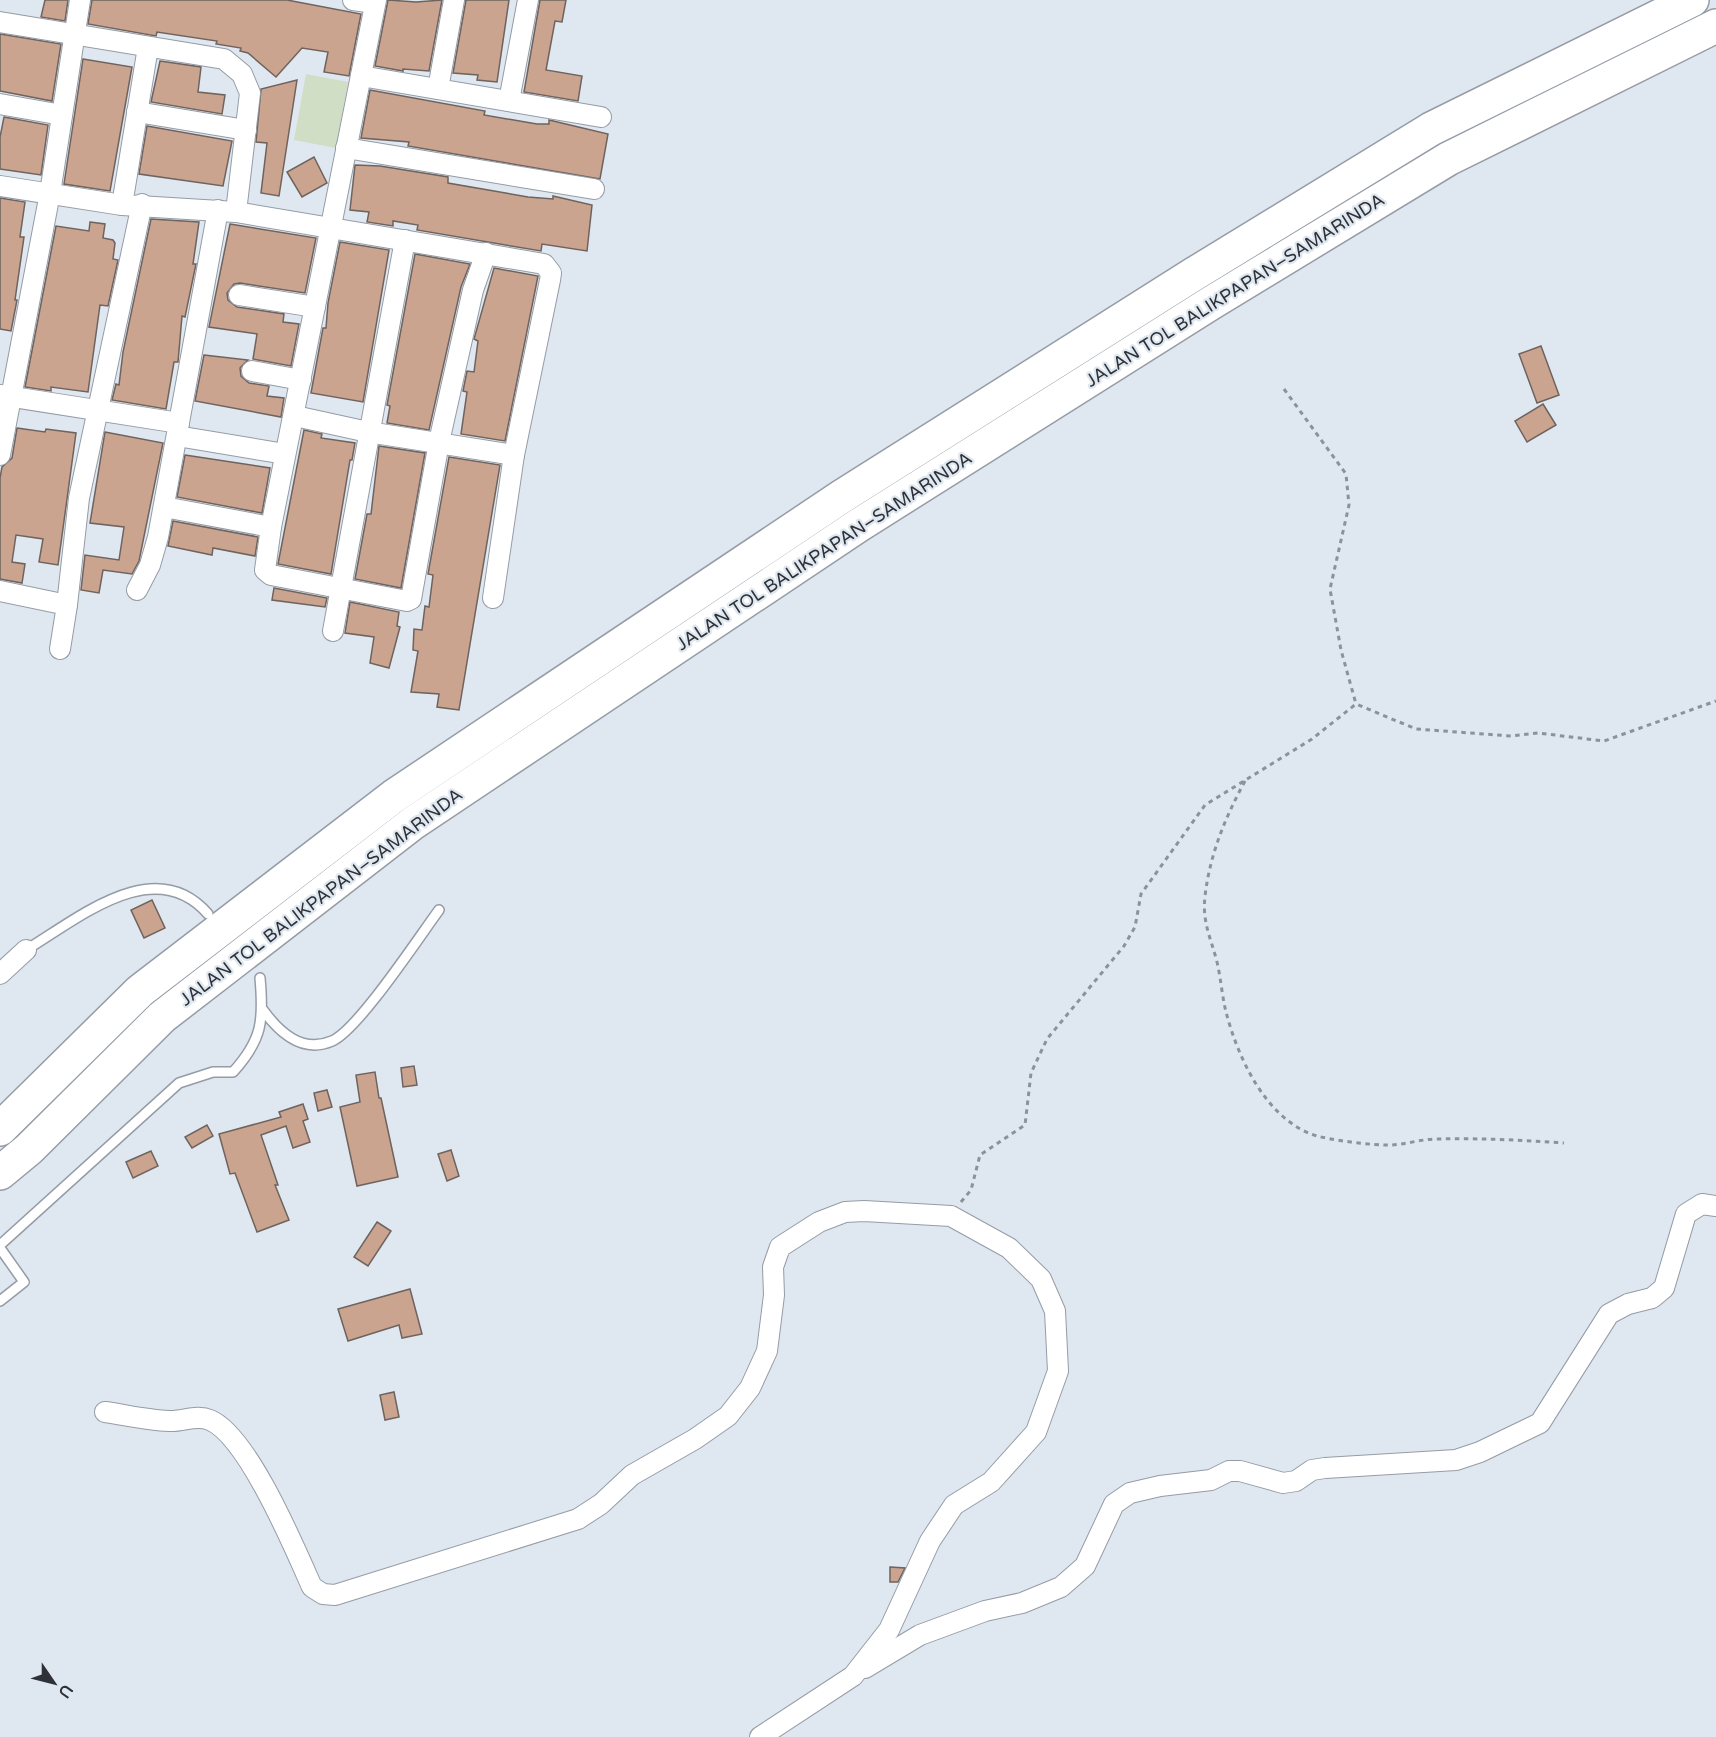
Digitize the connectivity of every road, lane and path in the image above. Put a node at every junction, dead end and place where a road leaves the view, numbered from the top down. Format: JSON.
{"nodes":[{"id":1,"x":80,"y":0,"type":"edge"},
{"id":2,"x":353,"y":0,"type":"edge"},
{"id":3,"x":454,"y":0,"type":"edge"},
{"id":4,"x":528,"y":0,"type":"edge"},
{"id":5,"x":1692,"y":0,"type":"edge"},
{"id":6,"x":375,"y":2,"type":"edge"},
{"id":7,"x":0,"y":22,"type":"edge"},
{"id":8,"x":1716,"y":26,"type":"edge"},
{"id":9,"x":75,"y":34,"type":"junction"},
{"id":10,"x":148,"y":47,"type":"junction"},
{"id":11,"x":361,"y":76,"type":"junction"},
{"id":12,"x":438,"y":89,"type":"junction"},
{"id":13,"x":509,"y":101,"type":"junction"},
{"id":14,"x":0,"y":104,"type":"edge"},
{"id":15,"x":137,"y":112,"type":"junction"},
{"id":16,"x":62,"y":115,"type":"junction"},
{"id":17,"x":601,"y":117,"type":"dead end"},
{"id":18,"x":246,"y":130,"type":"junction"},
{"id":19,"x":346,"y":148,"type":"junction"},
{"id":20,"x":0,"y":186,"type":"edge"},
{"id":21,"x":594,"y":189,"type":"dead end"},
{"id":22,"x":50,"y":193,"type":"junction"},
{"id":23,"x":142,"y":204,"type":"junction"},
{"id":24,"x":122,"y":205,"type":"junction"},
{"id":25,"x":227,"y":211,"type":"junction"},
{"id":26,"x":331,"y":226,"type":"junction"},
{"id":27,"x":405,"y":240,"type":"junction"},
{"id":28,"x":486,"y":253,"type":"junction"},
{"id":29,"x":239,"y":295,"type":"dead end"},
{"id":30,"x":315,"y":308,"type":"junction"},
{"id":31,"x":252,"y":371,"type":"dead end"},
{"id":32,"x":301,"y":380,"type":"junction"},
{"id":33,"x":1284,"y":389,"type":"dead end"},
{"id":34,"x":5,"y":396,"type":"edge"},
{"id":35,"x":96,"y":412,"type":"junction"},
{"id":36,"x":295,"y":416,"type":"junction"},
{"id":37,"x":178,"y":430,"type":"junction"},
{"id":38,"x":368,"y":432,"type":"junction"},
{"id":39,"x":439,"y":442,"type":"junction"},
{"id":40,"x":285,"y":454,"type":"junction"},
{"id":41,"x":514,"y":454,"type":"junction"},
{"id":42,"x":0,"y":455,"type":"edge"},
{"id":43,"x":164,"y":507,"type":"junction"},
{"id":44,"x":271,"y":527,"type":"junction"},
{"id":45,"x":341,"y":586,"type":"junction"},
{"id":46,"x":137,"y":590,"type":"dead end"},
{"id":47,"x":0,"y":591,"type":"edge"},
{"id":48,"x":493,"y":598,"type":"dead end"},
{"id":49,"x":67,"y":604,"type":"junction"},
{"id":50,"x":333,"y":631,"type":"dead end"},
{"id":51,"x":60,"y":649,"type":"dead end"},
{"id":52,"x":1716,"y":701,"type":"edge"},
{"id":53,"x":1356,"y":704,"type":"junction"},
{"id":54,"x":1246,"y":780,"type":"junction"},
{"id":55,"x":439,"y":910,"type":"dead end"},
{"id":56,"x":208,"y":914,"type":"dead end"},
{"id":57,"x":26,"y":950,"type":"joint"},
{"id":58,"x":0,"y":974,"type":"edge"},
{"id":59,"x":260,"y":978,"type":"dead end"},
{"id":60,"x":263,"y":1010,"type":"junction"},
{"id":61,"x":0,"y":1129,"type":"edge"},
{"id":62,"x":1564,"y":1143,"type":"dead end"},
{"id":63,"x":0,"y":1173,"type":"edge"},
{"id":64,"x":1716,"y":1206,"type":"edge"},
{"id":65,"x":951,"y":1216,"type":"junction"},
{"id":66,"x":0,"y":1247,"type":"edge"},
{"id":67,"x":0,"y":1301,"type":"edge"},
{"id":68,"x":105,"y":1412,"type":"dead end"},
{"id":69,"x":853,"y":1676,"type":"junction"},
{"id":70,"x":760,"y":1737,"type":"edge"}],
"edges":[{"from":1,"to":9,"type":"street"},
{"from":2,"to":6,"type":"street"},
{"from":3,"to":12,"type":"street"},
{"from":4,"to":13,"type":"street"},
{"from":5,"to":61,"type":"highway","name":"JALAN TOL BALIKPAPAN–SAMARINDA"},
{"from":6,"to":11,"type":"street"},
{"from":7,"to":9,"type":"street"},
{"from":8,"to":63,"type":"highway","name":"JALAN TOL BALIKPAPAN–SAMARINDA"},
{"from":9,"to":10,"type":"street"},
{"from":9,"to":16,"type":"street"},
{"from":10,"to":15,"type":"street"},
{"from":10,"to":18,"type":"street"},
{"from":11,"to":12,"type":"street"},
{"from":11,"to":19,"type":"street"},
{"from":12,"to":13,"type":"street"},
{"from":13,"to":17,"type":"street"},
{"from":14,"to":16,"type":"street"},
{"from":15,"to":18,"type":"street"},
{"from":15,"to":24,"type":"street"},
{"from":16,"to":22,"type":"street"},
{"from":18,"to":25,"type":"street"},
{"from":19,"to":21,"type":"street"},
{"from":19,"to":26,"type":"street"},
{"from":20,"to":22,"type":"street"},
{"from":22,"to":24,"type":"street"},
{"from":22,"to":34,"type":"street"},
{"from":23,"to":24,"type":"street"},
{"from":23,"to":25,"type":"street"},
{"from":23,"to":35,"type":"street"},
{"from":25,"to":26,"type":"street"},
{"from":25,"to":37,"type":"street"},
{"from":26,"to":27,"type":"street"},
{"from":26,"to":30,"type":"street"},
{"from":27,"to":28,"type":"street"},
{"from":27,"to":38,"type":"street"},
{"from":28,"to":39,"type":"street"},
{"from":28,"to":41,"type":"street"},
{"from":29,"to":30,"type":"street"},
{"from":30,"to":32,"type":"street"},
{"from":31,"to":32,"type":"street"},
{"from":32,"to":36,"type":"street"},
{"from":33,"to":53,"type":"path"},
{"from":34,"to":35,"type":"street"},
{"from":34,"to":42,"type":"street"},
{"from":35,"to":37,"type":"street"},
{"from":35,"to":49,"type":"street"},
{"from":36,"to":38,"type":"street"},
{"from":36,"to":40,"type":"street"},
{"from":37,"to":40,"type":"street"},
{"from":37,"to":43,"type":"street"},
{"from":38,"to":39,"type":"street"},
{"from":38,"to":45,"type":"street"},
{"from":39,"to":41,"type":"street"},
{"from":39,"to":45,"type":"street"},
{"from":40,"to":44,"type":"street"},
{"from":41,"to":48,"type":"street"},
{"from":43,"to":44,"type":"street"},
{"from":43,"to":46,"type":"street"},
{"from":44,"to":45,"type":"street"},
{"from":45,"to":50,"type":"street"},
{"from":47,"to":49,"type":"street"},
{"from":49,"to":51,"type":"street"},
{"from":52,"to":53,"type":"path"},
{"from":53,"to":54,"type":"path"},
{"from":54,"to":62,"type":"path"},
{"from":54,"to":65,"type":"path"},
{"from":55,"to":60,"type":"lane"},
{"from":56,"to":57,"type":"lane"},
{"from":57,"to":58,"type":"street"},
{"from":59,"to":60,"type":"lane"},
{"from":60,"to":66,"type":"lane"},
{"from":64,"to":69,"type":"street"},
{"from":65,"to":68,"type":"street"},
{"from":65,"to":69,"type":"street"},
{"from":66,"to":67,"type":"lane"},
{"from":69,"to":70,"type":"street"}]}
